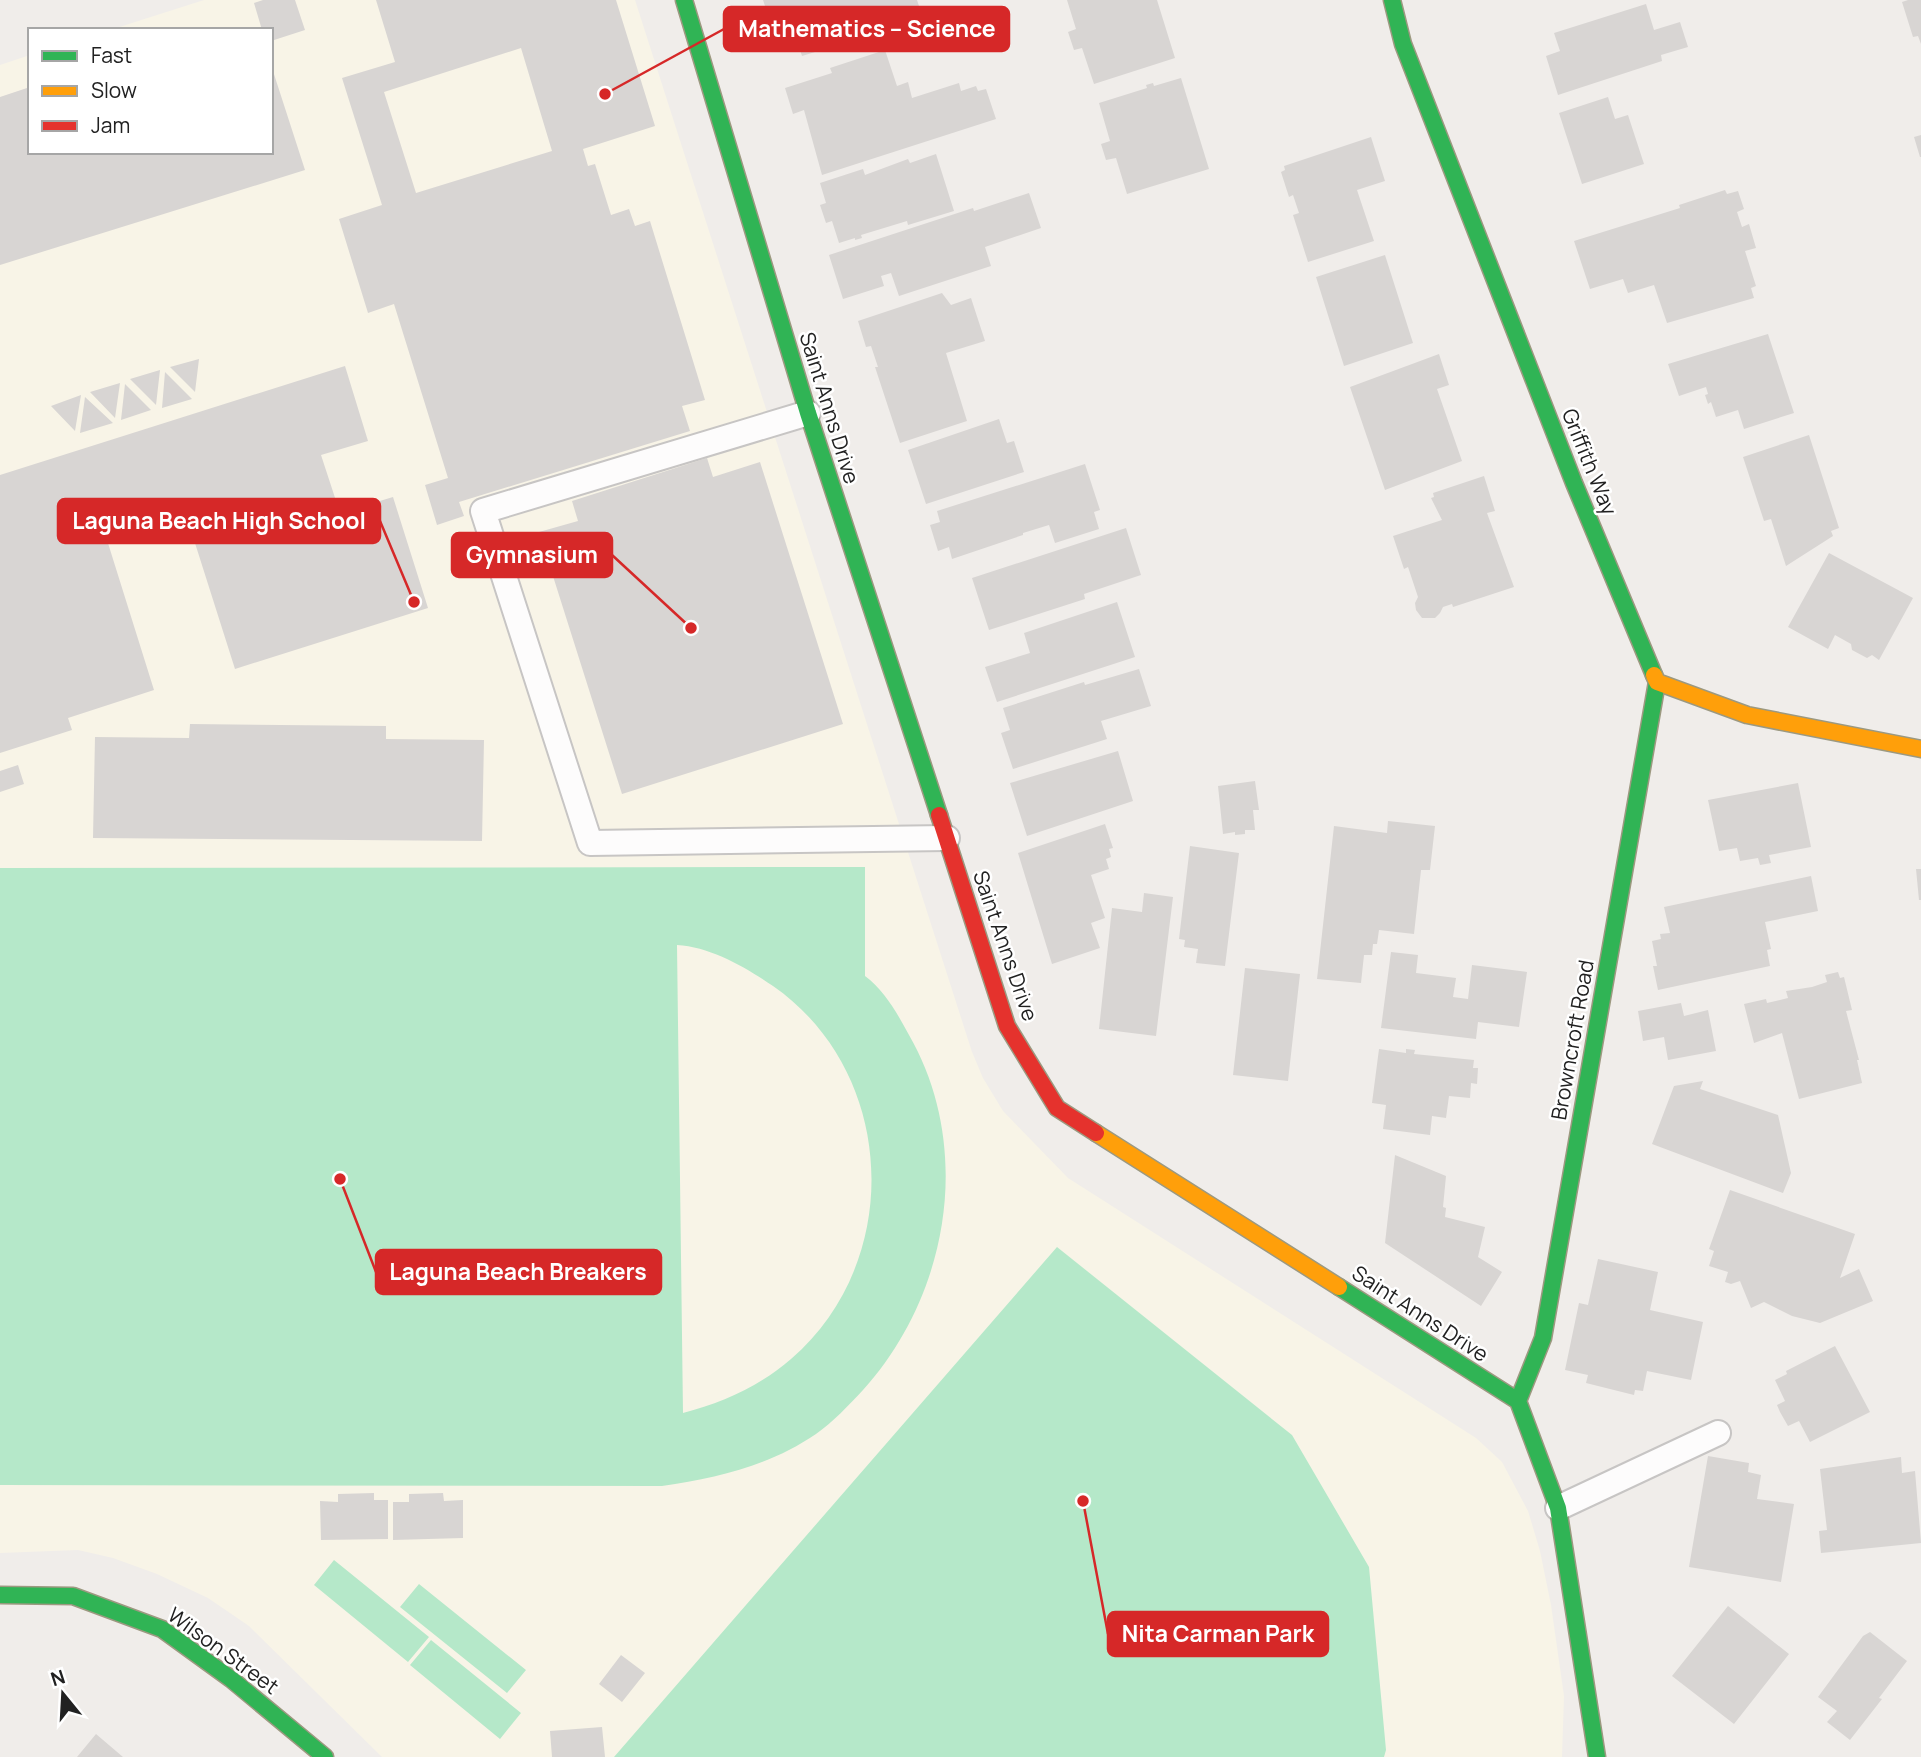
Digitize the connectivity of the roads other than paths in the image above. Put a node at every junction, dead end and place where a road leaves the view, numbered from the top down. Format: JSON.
{"nodes":[{"id":1,"x":684,"y":0,"type":"edge"},
{"id":2,"x":1392,"y":0,"type":"edge"},
{"id":3,"x":808,"y":413,"type":"junction"},
{"id":4,"x":1657,"y":682,"type":"junction"},
{"id":5,"x":1921,"y":749,"type":"edge"},
{"id":6,"x":947,"y":838,"type":"junction"},
{"id":7,"x":1518,"y":1401,"type":"junction"},
{"id":8,"x":1718,"y":1433,"type":"dead end"},
{"id":9,"x":1558,"y":1508,"type":"junction"},
{"id":10,"x":0,"y":1595,"type":"edge"},
{"id":11,"x":326,"y":1757,"type":"edge"},
{"id":12,"x":1597,"y":1757,"type":"edge"}],
"edges":[{"from":1,"to":3,"type":"street","name":"Saint Anns Drive"},
{"from":2,"to":4,"type":"street","name":"Griffith Way"},
{"from":3,"to":6,"type":"street","name":"Saint Anns Drive"},
{"from":3,"to":6,"type":"lane"},
{"from":4,"to":5,"type":"street"},
{"from":4,"to":7,"type":"street","name":"Browncroft Road"},
{"from":6,"to":7,"type":"street","name":"Saint Anns Drive"},
{"from":7,"to":9,"type":"street"},
{"from":8,"to":9,"type":"lane"},
{"from":9,"to":12,"type":"street"},
{"from":10,"to":11,"type":"street","name":"Wilson Street"}]}
